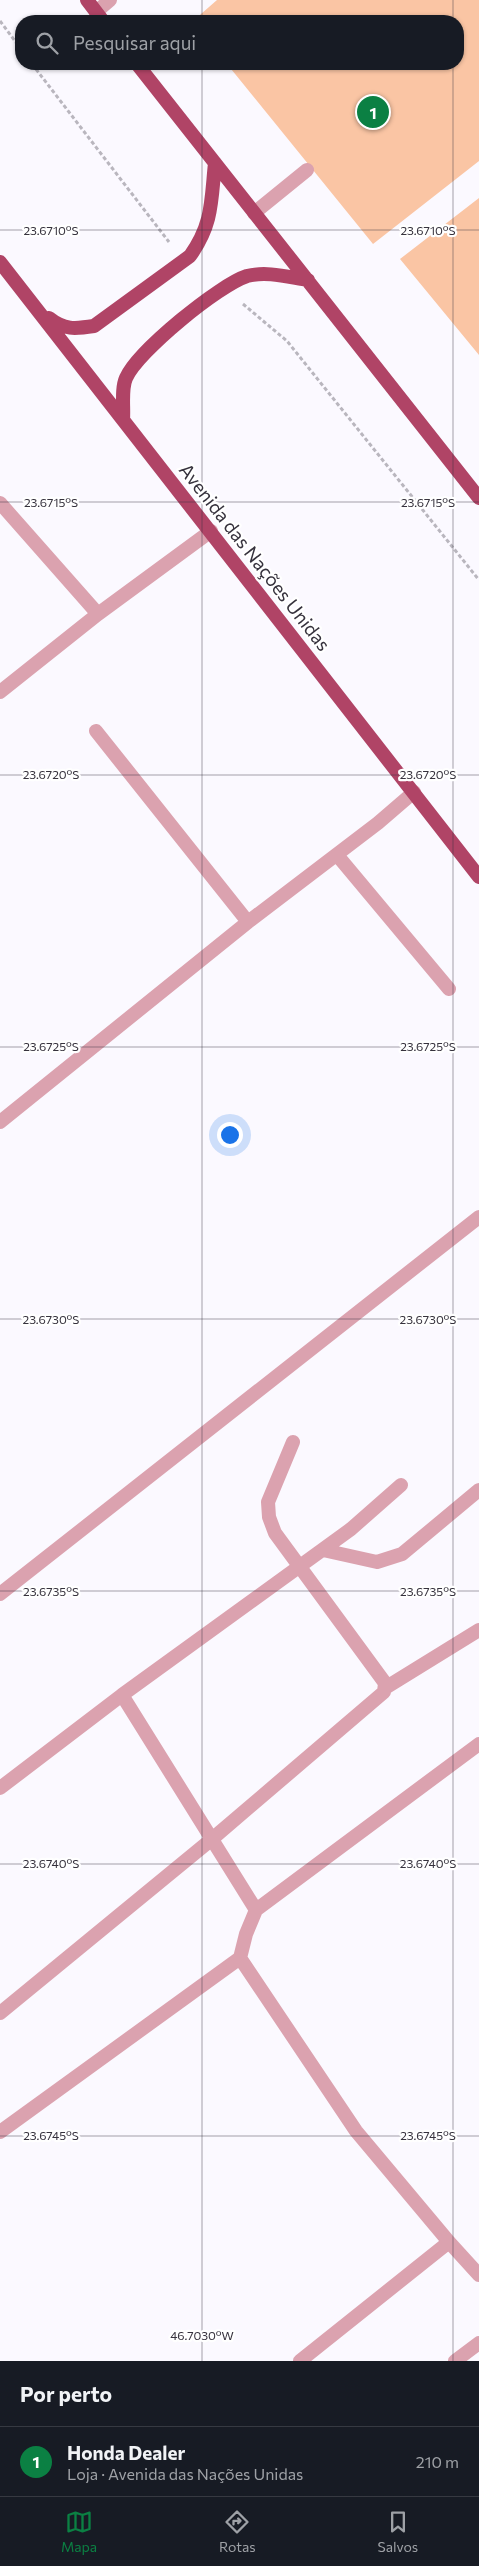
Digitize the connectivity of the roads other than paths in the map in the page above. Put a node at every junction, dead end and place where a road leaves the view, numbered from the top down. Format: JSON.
{"nodes":[{"id":1,"x":87,"y":0,"type":"edge"},
{"id":2,"x":110,"y":0,"type":"edge"},
{"id":3,"x":98,"y":15,"type":"edge"},
{"id":4,"x":101,"y":15,"type":"edge"},
{"id":5,"x":142,"y":70,"type":"edge"},
{"id":6,"x":215,"y":163,"type":"junction"},
{"id":7,"x":307,"y":170,"type":"dead end"},
{"id":8,"x":254,"y":213,"type":"junction"},
{"id":9,"x":0,"y":262,"type":"edge"},
{"id":10,"x":308,"y":280,"type":"junction"},
{"id":11,"x":35,"y":307,"type":"junction"},
{"id":12,"x":123,"y":420,"type":"junction"},
{"id":13,"x":479,"y":498,"type":"edge"},
{"id":14,"x":0,"y":503,"type":"edge"},
{"id":15,"x":211,"y":531,"type":"junction"},
{"id":16,"x":98,"y":614,"type":"junction"},
{"id":17,"x":0,"y":692,"type":"edge"},
{"id":18,"x":96,"y":731,"type":"dead end"},
{"id":19,"x":414,"y":792,"type":"junction"},
{"id":20,"x":337,"y":855,"type":"junction"},
{"id":21,"x":479,"y":877,"type":"edge"},
{"id":22,"x":248,"y":922,"type":"junction"},
{"id":23,"x":449,"y":989,"type":"dead end"},
{"id":24,"x":0,"y":1122,"type":"edge"},
{"id":25,"x":479,"y":1217,"type":"edge"},
{"id":26,"x":293,"y":1442,"type":"dead end"},
{"id":27,"x":401,"y":1485,"type":"dead end"},
{"id":28,"x":479,"y":1490,"type":"edge"},
{"id":29,"x":323,"y":1550,"type":"junction"},
{"id":30,"x":299,"y":1567,"type":"junction"},
{"id":31,"x":0,"y":1594,"type":"edge"},
{"id":32,"x":479,"y":1630,"type":"edge"},
{"id":33,"x":385,"y":1688,"type":"junction"},
{"id":34,"x":122,"y":1695,"type":"junction"},
{"id":35,"x":479,"y":1744,"type":"edge"},
{"id":36,"x":0,"y":1788,"type":"edge"},
{"id":37,"x":212,"y":1839,"type":"junction"},
{"id":38,"x":256,"y":1910,"type":"junction"},
{"id":39,"x":240,"y":1958,"type":"junction"},
{"id":40,"x":0,"y":2013,"type":"edge"},
{"id":41,"x":0,"y":2132,"type":"edge"},
{"id":42,"x":449,"y":2242,"type":"junction"},
{"id":43,"x":479,"y":2275,"type":"edge"},
{"id":44,"x":479,"y":2343,"type":"edge"},
{"id":45,"x":300,"y":2361,"type":"edge"},
{"id":46,"x":455,"y":2361,"type":"edge"}],
"edges":[{"from":1,"to":3,"type":"highway"},
{"from":2,"to":4,"type":"street"},
{"from":5,"to":6,"type":"highway"},
{"from":6,"to":8,"type":"highway"},
{"from":6,"to":11,"type":"highway"},
{"from":7,"to":8,"type":"street"},
{"from":8,"to":10,"type":"highway"},
{"from":9,"to":11,"type":"highway","name":"Avenida das Nações Unidas"},
{"from":10,"to":12,"type":"highway"},
{"from":10,"to":13,"type":"highway"},
{"from":11,"to":12,"type":"highway","name":"Avenida das Nações Unidas"},
{"from":12,"to":15,"type":"highway","name":"Avenida das Nações Unidas"},
{"from":14,"to":16,"type":"street"},
{"from":15,"to":16,"type":"street"},
{"from":15,"to":19,"type":"highway","name":"Avenida das Nações Unidas"},
{"from":16,"to":17,"type":"street"},
{"from":18,"to":22,"type":"street"},
{"from":19,"to":20,"type":"street"},
{"from":19,"to":21,"type":"highway","name":"Avenida das Nações Unidas"},
{"from":20,"to":22,"type":"street"},
{"from":20,"to":23,"type":"street"},
{"from":22,"to":24,"type":"street"},
{"from":25,"to":31,"type":"street"},
{"from":26,"to":30,"type":"street"},
{"from":27,"to":29,"type":"street"},
{"from":28,"to":29,"type":"street"},
{"from":29,"to":30,"type":"street"},
{"from":30,"to":33,"type":"street"},
{"from":30,"to":34,"type":"street"},
{"from":32,"to":33,"type":"street"},
{"from":33,"to":37,"type":"street"},
{"from":34,"to":36,"type":"street"},
{"from":34,"to":37,"type":"street"},
{"from":35,"to":38,"type":"street"},
{"from":37,"to":38,"type":"street"},
{"from":37,"to":40,"type":"street"},
{"from":38,"to":39,"type":"street"},
{"from":39,"to":41,"type":"street"},
{"from":39,"to":42,"type":"street"},
{"from":42,"to":43,"type":"street"},
{"from":42,"to":45,"type":"street"},
{"from":44,"to":46,"type":"street"}]}
